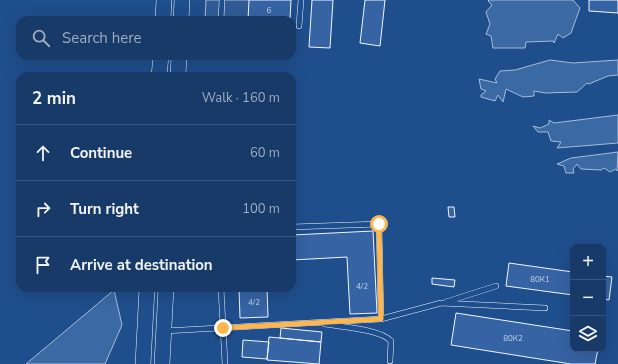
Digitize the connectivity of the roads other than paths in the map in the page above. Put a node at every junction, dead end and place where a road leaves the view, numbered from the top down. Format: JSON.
{"nodes":[{"id":1,"x":164,"y":0,"type":"edge"},
{"id":2,"x":182,"y":0,"type":"edge"},
{"id":3,"x":222,"y":0,"type":"edge"},
{"id":4,"x":301,"y":0,"type":"edge"},
{"id":5,"x":163,"y":16,"type":"edge"},
{"id":6,"x":181,"y":16,"type":"edge"},
{"id":7,"x":221,"y":16,"type":"edge"},
{"id":8,"x":299,"y":26,"type":"dead end"},
{"id":9,"x":161,"y":60,"type":"edge"},
{"id":10,"x":179,"y":60,"type":"edge"},
{"id":11,"x":160,"y":72,"type":"edge"},
{"id":12,"x":178,"y":72,"type":"edge"},
{"id":13,"x":296,"y":227,"type":"edge"},
{"id":14,"x":496,"y":286,"type":"dead end"},
{"id":15,"x":147,"y":292,"type":"edge"},
{"id":16,"x":166,"y":292,"type":"edge"},
{"id":17,"x":221,"y":292,"type":"edge"},
{"id":18,"x":441,"y":303,"type":"junction"},
{"id":19,"x":545,"y":308,"type":"dead end"},
{"id":20,"x":381,"y":319,"type":"junction"},
{"id":21,"x":316,"y":322,"type":"junction"},
{"id":22,"x":223,"y":328,"type":"junction"},
{"id":23,"x":163,"y":332,"type":"junction"},
{"id":24,"x":390,"y":361,"type":"dead end"},
{"id":25,"x":143,"y":364,"type":"edge"},
{"id":26,"x":162,"y":364,"type":"edge"},
{"id":27,"x":225,"y":364,"type":"edge"}],
"edges":[{"from":1,"to":5,"type":"main road"},
{"from":2,"to":6,"type":"main road"},
{"from":3,"to":7,"type":"lane"},
{"from":4,"to":8,"type":"lane"},
{"from":9,"to":11,"type":"main road"},
{"from":10,"to":12,"type":"main road"},
{"from":13,"to":20,"type":"lane"},
{"from":14,"to":18,"type":"lane"},
{"from":15,"to":25,"type":"main road"},
{"from":16,"to":23,"type":"main road"},
{"from":17,"to":22,"type":"lane"},
{"from":18,"to":19,"type":"lane"},
{"from":18,"to":20,"type":"lane"},
{"from":20,"to":21,"type":"lane"},
{"from":21,"to":22,"type":"lane"},
{"from":21,"to":24,"type":"lane"},
{"from":22,"to":23,"type":"lane"},
{"from":22,"to":27,"type":"lane"},
{"from":23,"to":26,"type":"main road"}]}
